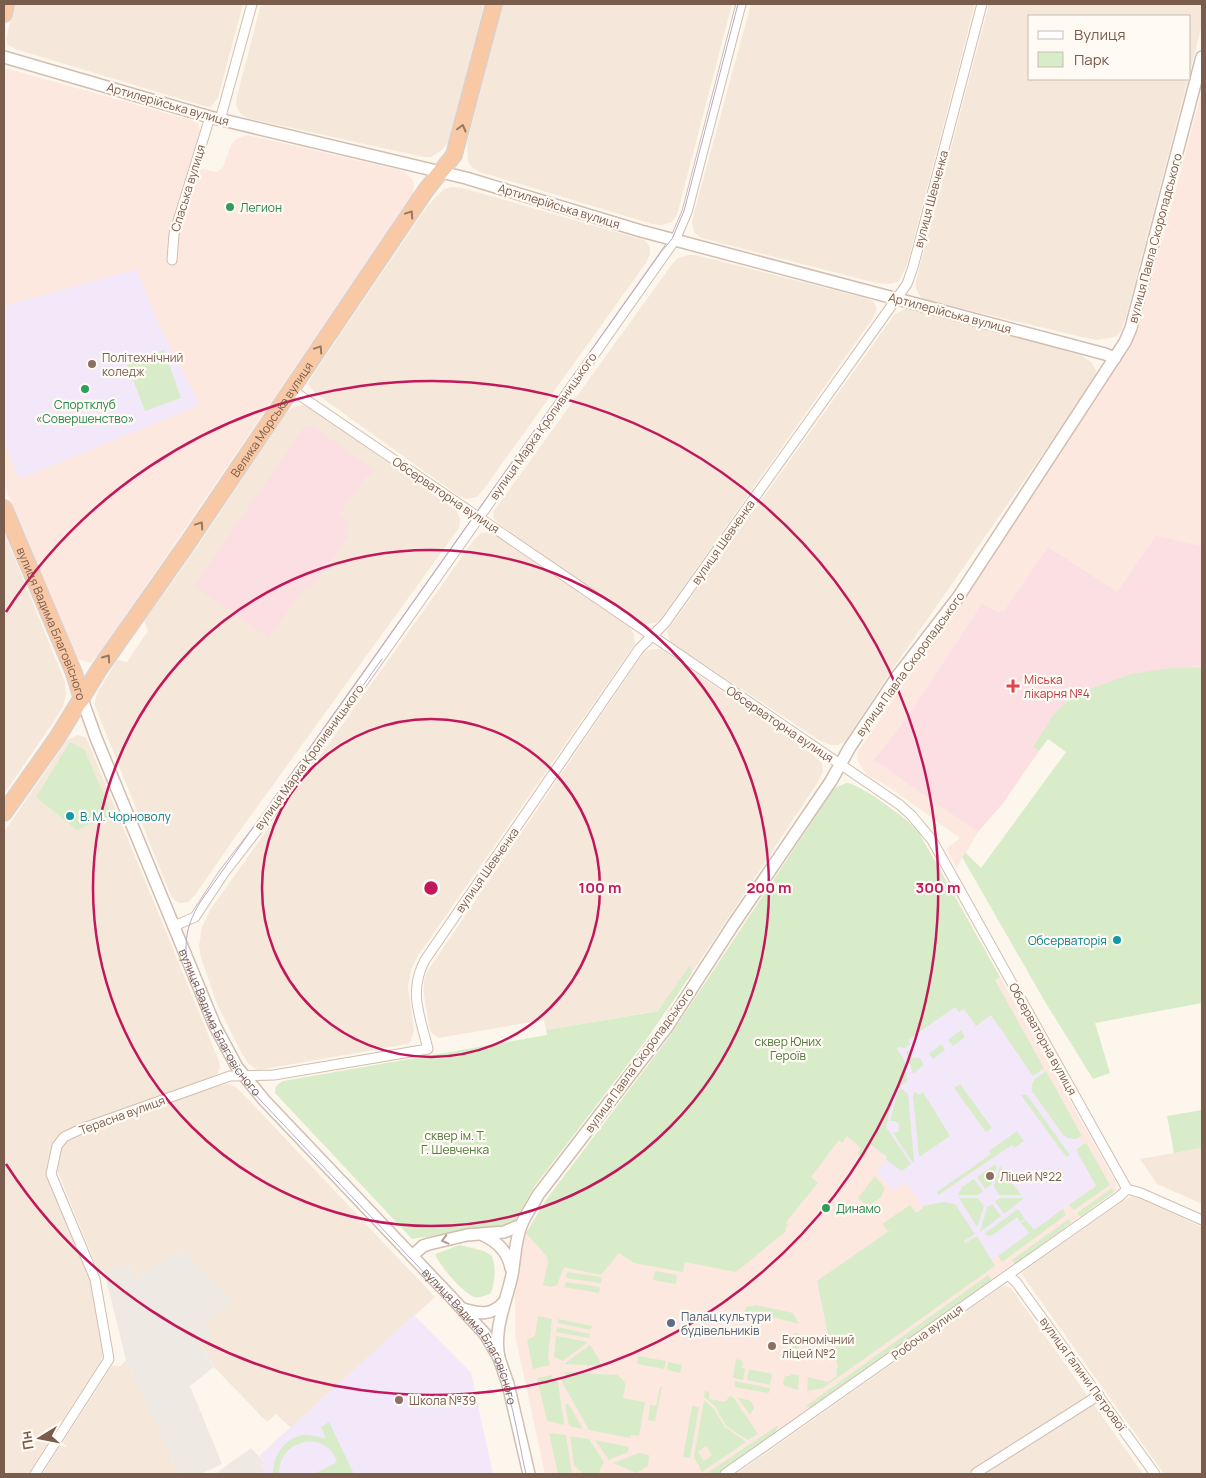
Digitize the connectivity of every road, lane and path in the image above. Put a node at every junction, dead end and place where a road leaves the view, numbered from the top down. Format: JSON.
{"nodes":[{"id":1,"x":6,"y":4,"type":"edge"},
{"id":2,"x":252,"y":4,"type":"edge"},
{"id":3,"x":494,"y":4,"type":"edge"},
{"id":4,"x":741,"y":4,"type":"edge"},
{"id":5,"x":982,"y":4,"type":"edge"},
{"id":6,"x":4,"y":14,"type":"edge"},
{"id":7,"x":4,"y":57,"type":"edge"},
{"id":8,"x":1202,"y":57,"type":"edge"},
{"id":9,"x":215,"y":119,"type":"junction"},
{"id":10,"x":442,"y":172,"type":"junction"},
{"id":11,"x":675,"y":240,"type":"junction"},
{"id":12,"x":172,"y":260,"type":"dead end"},
{"id":13,"x":895,"y":298,"type":"junction"},
{"id":14,"x":1114,"y":358,"type":"junction"},
{"id":15,"x":292,"y":390,"type":"junction"},
{"id":16,"x":4,"y":508,"type":"edge"},
{"id":17,"x":479,"y":518,"type":"junction"},
{"id":18,"x":651,"y":636,"type":"junction"},
{"id":19,"x":82,"y":699,"type":"junction"},
{"id":20,"x":840,"y":764,"type":"junction"},
{"id":21,"x":4,"y":813,"type":"edge"},
{"id":22,"x":174,"y":926,"type":"junction"},
{"id":23,"x":428,"y":1049,"type":"joint"},
{"id":24,"x":243,"y":1076,"type":"junction"},
{"id":25,"x":1127,"y":1189,"type":"junction"},
{"id":26,"x":1202,"y":1220,"type":"edge"},
{"id":27,"x":521,"y":1224,"type":"junction"},
{"id":28,"x":481,"y":1234,"type":"junction"},
{"id":29,"x":412,"y":1256,"type":"junction"},
{"id":30,"x":512,"y":1274,"type":"junction"},
{"id":31,"x":1008,"y":1275,"type":"junction"},
{"id":32,"x":506,"y":1301,"type":"junction"},
{"id":33,"x":462,"y":1309,"type":"junction"},
{"id":34,"x":499,"y":1358,"type":"junction"},
{"id":35,"x":1099,"y":1395,"type":"junction"},
{"id":36,"x":976,"y":1473,"type":"edge"},
{"id":37,"x":35,"y":1474,"type":"edge"},
{"id":38,"x":529,"y":1474,"type":"edge"},
{"id":39,"x":726,"y":1474,"type":"edge"},
{"id":40,"x":1155,"y":1474,"type":"edge"}],
"edges":[{"from":1,"to":6,"type":"highway"},
{"from":2,"to":9,"type":"street","name":"Спаська вулиця"},
{"from":10,"to":3,"type":"highway","name":"Велика Морська вулиця","one_way":true},
{"from":4,"to":11,"type":"street","name":"вулиця Марка Кропивницького"},
{"from":5,"to":13,"type":"street","name":"вулиця Шевченка"},
{"from":7,"to":9,"type":"street","name":"Артилерійська вулиця"},
{"from":8,"to":14,"type":"street","name":"вулиця Павла Скоропадського"},
{"from":9,"to":10,"type":"street","name":"Артилерійська вулиця"},
{"from":9,"to":12,"type":"street","name":"Спаська вулиця"},
{"from":10,"to":11,"type":"street","name":"Артилерійська вулиця"},
{"from":15,"to":10,"type":"highway","name":"Велика Морська вулиця","one_way":true},
{"from":11,"to":13,"type":"street","name":"Артилерійська вулиця"},
{"from":11,"to":17,"type":"street","name":"вулиця Марка Кропивницького"},
{"from":13,"to":14,"type":"street","name":"Артилерійська вулиця"},
{"from":13,"to":18,"type":"street","name":"вулиця Шевченка"},
{"from":14,"to":20,"type":"street","name":"вулиця Павла Скоропадського"},
{"from":15,"to":17,"type":"street","name":"Обсерваторна вулиця"},
{"from":19,"to":15,"type":"highway","name":"Велика Морська вулиця","one_way":true},
{"from":16,"to":19,"type":"highway","name":"вулиця Вадима Благовісного"},
{"from":17,"to":18,"type":"street","name":"Обсерваторна вулиця"},
{"from":17,"to":22,"type":"street","name":"вулиця Марка Кропивницького"},
{"from":18,"to":20,"type":"street","name":"Обсерваторна вулиця"},
{"from":18,"to":23,"type":"street","name":"вулиця Шевченка"},
{"from":19,"to":21,"type":"highway","name":"Велика Морська вулиця"},
{"from":19,"to":22,"type":"street","name":"вулиця Вадима Благовісного"},
{"from":20,"to":25,"type":"street","name":"Обсерваторна вулиця"},
{"from":20,"to":27,"type":"street","name":"вулиця Павла Скоропадського"},
{"from":22,"to":24,"type":"street","name":"вулиця Вадима Благовісного"},
{"from":23,"to":24,"type":"street","name":"Терасна вулиця"},
{"from":24,"to":29,"type":"street","name":"вулиця Вадима Благовісного"},
{"from":24,"to":37,"type":"street","name":"Терасна вулиця"},
{"from":25,"to":26,"type":"street"},
{"from":25,"to":31,"type":"street","name":"Робоча вулиця"},
{"from":27,"to":28,"type":"street"},
{"from":27,"to":30,"type":"street","name":"вулиця Павла Скоропадського"},
{"from":28,"to":29,"type":"street","one_way":true},
{"from":28,"to":30,"type":"street"},
{"from":29,"to":33,"type":"street","name":"вулиця Вадима Благовісного"},
{"from":30,"to":32,"type":"street","name":"вулиця Павла Скоропадського"},
{"from":31,"to":35,"type":"street","name":"вулиця Галини Петрової"},
{"from":31,"to":39,"type":"street","name":"Робоча вулиця"},
{"from":32,"to":33,"type":"street"},
{"from":32,"to":34,"type":"street","name":"вулиця Павла Скоропадського"},
{"from":33,"to":34,"type":"street","name":"вулиця Вадима Благовісного"},
{"from":34,"to":38,"type":"street","name":"вулиця Вадима Благовісного"},
{"from":35,"to":36,"type":"street"},
{"from":35,"to":40,"type":"street","name":"вулиця Галини Петрової"}]}
